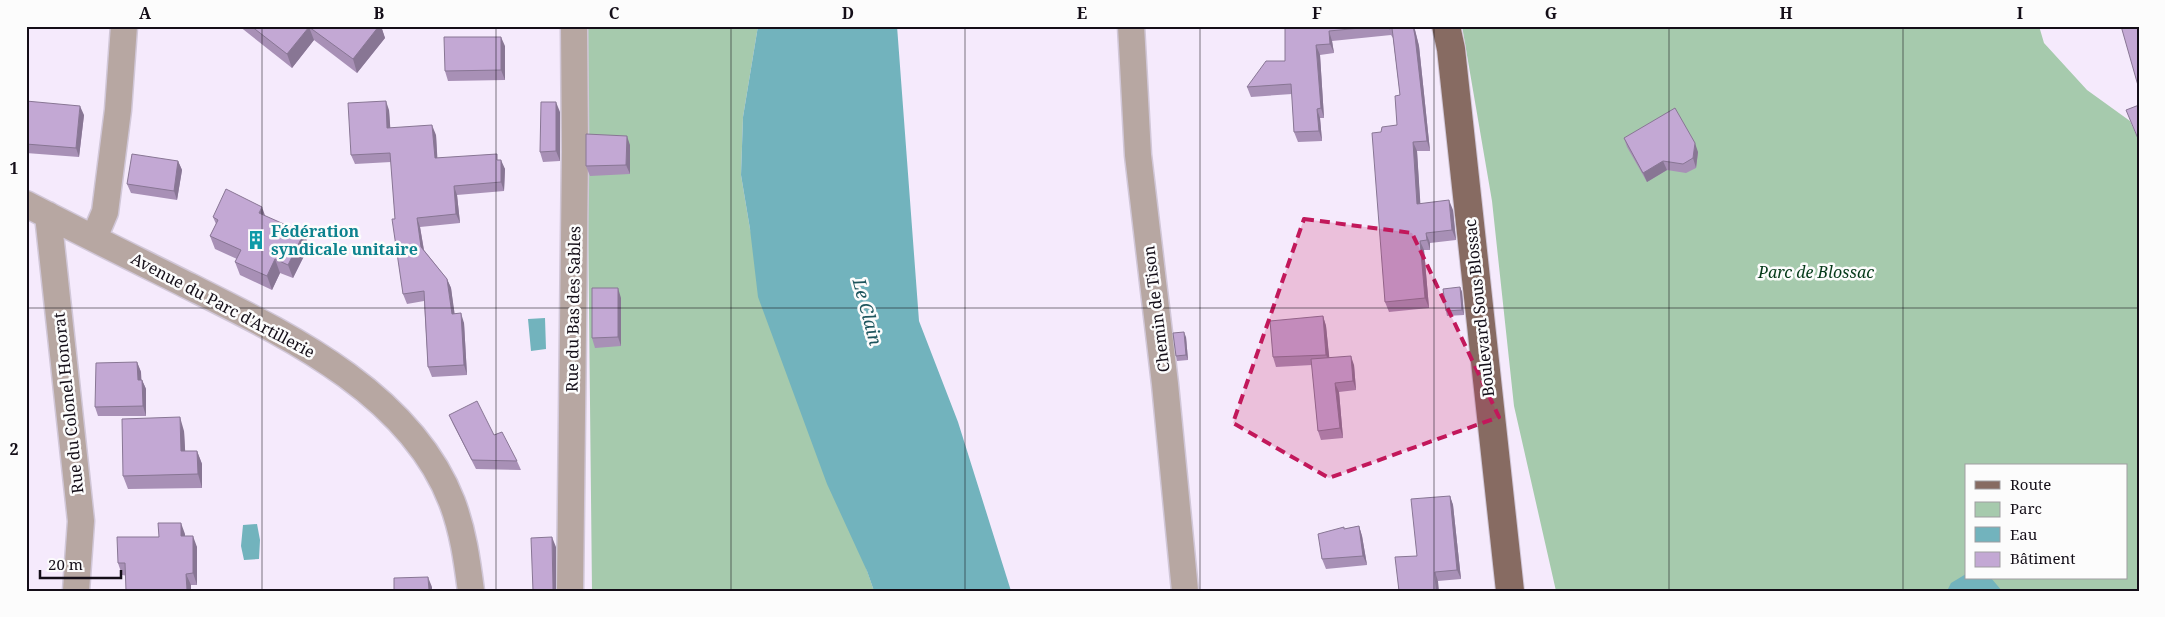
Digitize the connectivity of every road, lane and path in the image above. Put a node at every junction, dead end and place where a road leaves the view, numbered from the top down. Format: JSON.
{"nodes":[{"id":1,"x":124,"y":26,"type":"edge"},
{"id":2,"x":574,"y":26,"type":"edge"},
{"id":3,"x":1130,"y":26,"type":"edge"},
{"id":4,"x":1446,"y":26,"type":"edge"},
{"id":5,"x":37,"y":210,"type":"edge"},
{"id":6,"x":94,"y":238,"type":"junction"},
{"id":7,"x":76,"y":591,"type":"edge"},
{"id":8,"x":470,"y":591,"type":"edge"},
{"id":9,"x":570,"y":591,"type":"edge"},
{"id":10,"x":1185,"y":591,"type":"edge"},
{"id":11,"x":1510,"y":591,"type":"edge"}],
"edges":[{"from":1,"to":6,"type":"street"},
{"from":2,"to":9,"type":"street","name":"Rue du Bas des Sables"},
{"from":3,"to":10,"type":"street","name":"Chemin de Tison"},
{"from":4,"to":11,"type":"main road","name":"Boulevard Sous Blossac"},
{"from":5,"to":6,"type":"street","name":"Avenue du Parc d'Artillerie"},
{"from":5,"to":7,"type":"street","name":"Rue du Colonel Honorat"},
{"from":6,"to":8,"type":"street","name":"Avenue du Parc d'Artillerie"}]}
